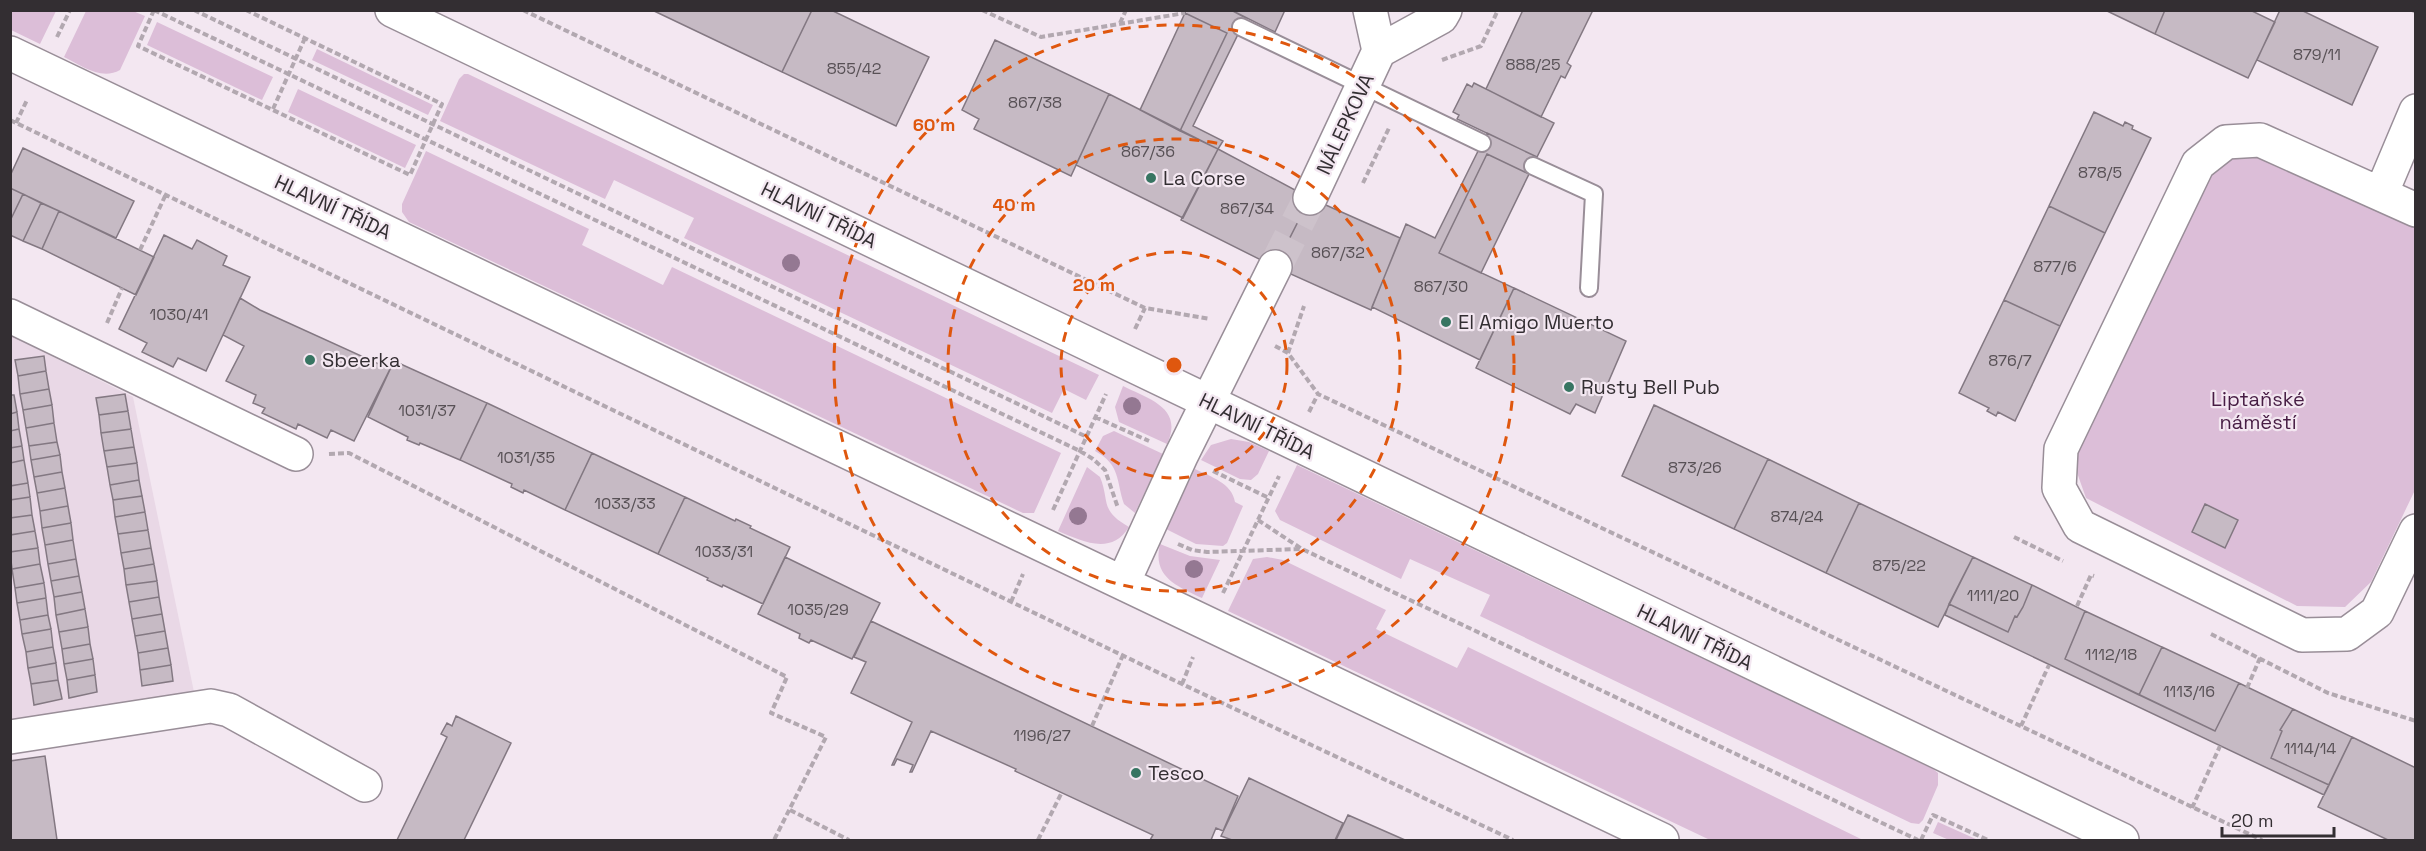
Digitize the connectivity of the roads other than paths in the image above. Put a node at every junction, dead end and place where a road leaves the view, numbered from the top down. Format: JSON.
{"nodes":[{"id":1,"x":392,"y":10,"type":"edge"},
{"id":2,"x":1370,"y":10,"type":"edge"},
{"id":3,"x":1444,"y":10,"type":"edge"},
{"id":4,"x":1241,"y":27,"type":"dead end"},
{"id":5,"x":1379,"y":51,"type":"junction"},
{"id":6,"x":10,"y":54,"type":"edge"},
{"id":7,"x":1363,"y":85,"type":"junction"},
{"id":8,"x":2415,"y":111,"type":"edge"},
{"id":9,"x":1482,"y":143,"type":"dead end"},
{"id":10,"x":1533,"y":166,"type":"dead end"},
{"id":11,"x":2381,"y":194,"type":"junction"},
{"id":12,"x":1310,"y":198,"type":"tunnel mouth"},
{"id":13,"x":2415,"y":210,"type":"edge"},
{"id":14,"x":1275,"y":267,"type":"tunnel mouth"},
{"id":15,"x":1589,"y":288,"type":"dead end"},
{"id":16,"x":10,"y":316,"type":"edge"},
{"id":17,"x":1208,"y":402,"type":"junction"},
{"id":18,"x":296,"y":454,"type":"road end"},
{"id":19,"x":2415,"y":531,"type":"edge"},
{"id":20,"x":1123,"y":583,"type":"junction"},
{"id":21,"x":10,"y":737,"type":"edge"},
{"id":22,"x":365,"y":785,"type":"dead end"},
{"id":23,"x":1662,"y":840,"type":"edge"},
{"id":24,"x":2122,"y":840,"type":"edge"}],
"edges":[{"from":1,"to":17,"type":"street","name":"HLAVNÍ TŘÍDA"},
{"from":2,"to":5,"type":"street","name":"NÁLEPKOVA"},
{"from":3,"to":5,"type":"street","name":"NÁLEPKOVA"},
{"from":4,"to":7,"type":"lane"},
{"from":5,"to":7,"type":"street","name":"NÁLEPKOVA"},
{"from":6,"to":20,"type":"street","name":"HLAVNÍ TŘÍDA"},
{"from":7,"to":9,"type":"lane"},
{"from":7,"to":12,"type":"street","name":"NÁLEPKOVA"},
{"from":8,"to":11,"type":"street"},
{"from":10,"to":15,"type":"lane"},
{"from":11,"to":13,"type":"street"},
{"from":11,"to":19,"type":"street"},
{"from":14,"to":17,"type":"street"},
{"from":16,"to":18,"type":"street"},
{"from":17,"to":20,"type":"street"},
{"from":17,"to":24,"type":"street","name":"HLAVNÍ TŘÍDA"},
{"from":20,"to":23,"type":"street","name":"HLAVNÍ TŘÍDA"},
{"from":21,"to":22,"type":"street"}]}
